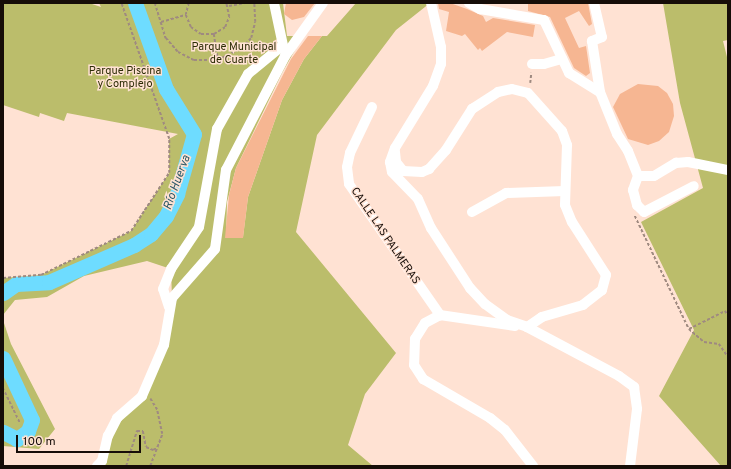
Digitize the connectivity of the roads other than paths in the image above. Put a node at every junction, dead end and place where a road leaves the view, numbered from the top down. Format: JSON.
{"nodes":[{"id":1,"x":274,"y":3,"type":"edge"},
{"id":2,"x":323,"y":3,"type":"edge"},
{"id":3,"x":431,"y":3,"type":"edge"},
{"id":4,"x":469,"y":3,"type":"edge"},
{"id":5,"x":511,"y":3,"type":"edge"},
{"id":6,"x":594,"y":3,"type":"edge"},
{"id":7,"x":505,"y":13,"type":"junction"},
{"id":8,"x":282,"y":45,"type":"junction"},
{"id":9,"x":285,"y":56,"type":"junction"},
{"id":10,"x":562,"y":59,"type":"junction"},
{"id":11,"x":532,"y":64,"type":"road end"},
{"id":12,"x":600,"y":92,"type":"junction"},
{"id":13,"x":372,"y":108,"type":"dead end"},
{"id":14,"x":395,"y":148,"type":"junction"},
{"id":15,"x":728,"y":170,"type":"edge"},
{"id":16,"x":638,"y":176,"type":"junction"},
{"id":17,"x":694,"y":186,"type":"dead end"},
{"id":18,"x":565,"y":191,"type":"junction"},
{"id":19,"x":472,"y":212,"type":"dead end"},
{"id":20,"x":170,"y":309,"type":"junction"},
{"id":21,"x":440,"y":315,"type":"junction"},
{"id":22,"x":527,"y":327,"type":"junction"},
{"id":23,"x":97,"y":466,"type":"edge"},
{"id":24,"x":533,"y":466,"type":"edge"},
{"id":25,"x":630,"y":466,"type":"edge"}],
"edges":[{"from":1,"to":8,"type":"street"},
{"from":2,"to":9,"type":"street"},
{"from":3,"to":14,"type":"street"},
{"from":4,"to":7,"type":"street"},
{"from":5,"to":7,"type":"street"},
{"from":6,"to":12,"type":"street"},
{"from":7,"to":10,"type":"street"},
{"from":8,"to":9,"type":"street"},
{"from":8,"to":20,"type":"street"},
{"from":9,"to":20,"type":"street"},
{"from":10,"to":11,"type":"street"},
{"from":10,"to":12,"type":"street"},
{"from":12,"to":16,"type":"street"},
{"from":13,"to":21,"type":"street","name":"CALLE LAS PALMERAS"},
{"from":14,"to":18,"type":"street"},
{"from":14,"to":22,"type":"street"},
{"from":15,"to":16,"type":"street"},
{"from":16,"to":17,"type":"street"},
{"from":18,"to":19,"type":"street"},
{"from":18,"to":22,"type":"street"},
{"from":20,"to":23,"type":"street"},
{"from":21,"to":22,"type":"street"},
{"from":21,"to":24,"type":"street"},
{"from":22,"to":25,"type":"street"}]}
